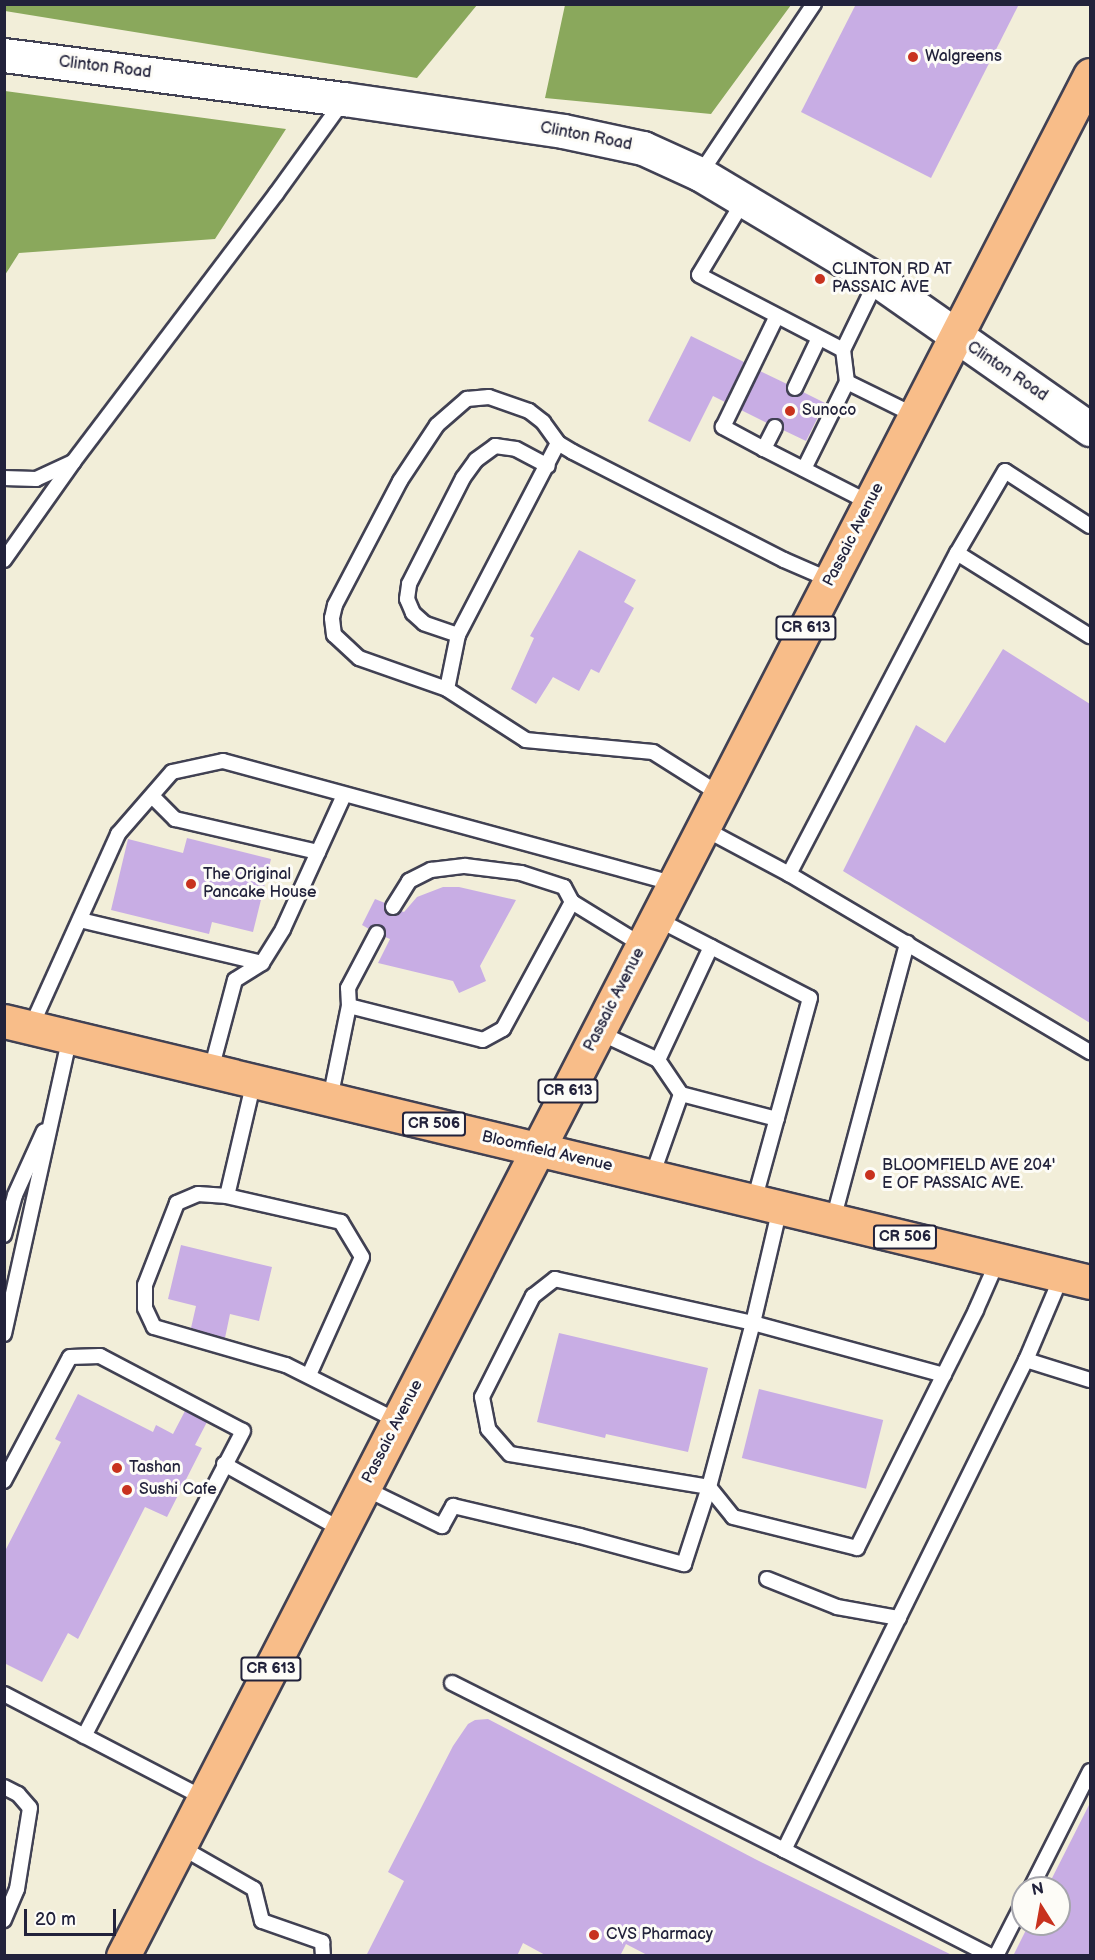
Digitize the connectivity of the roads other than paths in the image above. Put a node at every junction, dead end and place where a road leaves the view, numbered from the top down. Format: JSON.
{"nodes":[{"id":1,"x":814,"y":4,"type":"edge"},
{"id":2,"x":4,"y":55,"type":"edge"},
{"id":3,"x":1090,"y":75,"type":"edge"},
{"id":4,"x":344,"y":99,"type":"junction"},
{"id":5,"x":700,"y":174,"type":"junction"},
{"id":6,"x":744,"y":200,"type":"junction"},
{"id":7,"x":877,"y":280,"type":"junction"},
{"id":8,"x":777,"y":316,"type":"junction"},
{"id":9,"x":956,"y":337,"type":"junction"},
{"id":10,"x":819,"y":338,"type":"junction"},
{"id":11,"x":843,"y":350,"type":"junction"},
{"id":12,"x":847,"y":382,"type":"junction"},
{"id":13,"x":795,"y":388,"type":"dead end"},
{"id":14,"x":914,"y":415,"type":"junction"},
{"id":15,"x":776,"y":427,"type":"dead end"},
{"id":16,"x":1090,"y":429,"type":"edge"},
{"id":17,"x":558,"y":443,"type":"junction"},
{"id":18,"x":765,"y":449,"type":"junction"},
{"id":19,"x":74,"y":461,"type":"junction"},
{"id":20,"x":548,"y":466,"type":"junction"},
{"id":21,"x":804,"y":469,"type":"junction"},
{"id":22,"x":4,"y":478,"type":"edge"},
{"id":23,"x":870,"y":503,"type":"junction"},
{"id":24,"x":1090,"y":526,"type":"edge"},
{"id":25,"x":957,"y":553,"type":"junction"},
{"id":26,"x":4,"y":560,"type":"edge"},
{"id":27,"x":831,"y":580,"type":"junction"},
{"id":28,"x":458,"y":635,"type":"junction"},
{"id":29,"x":1090,"y":636,"type":"edge"},
{"id":30,"x":447,"y":689,"type":"junction"},
{"id":31,"x":344,"y":795,"type":"junction"},
{"id":32,"x":721,"y":795,"type":"junction"},
{"id":33,"x":152,"y":796,"type":"junction"},
{"id":34,"x":704,"y":828,"type":"junction"},
{"id":35,"x":318,"y":852,"type":"junction"},
{"id":36,"x":789,"y":874,"type":"junction"},
{"id":37,"x":675,"y":884,"type":"junction"},
{"id":38,"x":572,"y":902,"type":"junction"},
{"id":39,"x":393,"y":907,"type":"dead end"},
{"id":40,"x":80,"y":920,"type":"junction"},
{"id":41,"x":650,"y":932,"type":"junction"},
{"id":42,"x":377,"y":933,"type":"dead end"},
{"id":43,"x":907,"y":943,"type":"junction"},
{"id":44,"x":711,"y":947,"type":"junction"},
{"id":45,"x":262,"y":963,"type":"junction"},
{"id":46,"x":350,"y":1006,"type":"junction"},
{"id":47,"x":17,"y":1024,"type":"edge"},
{"id":48,"x":598,"y":1032,"type":"junction"},
{"id":49,"x":70,"y":1037,"type":"junction"},
{"id":50,"x":1090,"y":1052,"type":"edge"},
{"id":51,"x":658,"y":1060,"type":"junction"},
{"id":52,"x":211,"y":1071,"type":"junction"},
{"id":53,"x":254,"y":1081,"type":"junction"},
{"id":54,"x":681,"y":1094,"type":"junction"},
{"id":55,"x":330,"y":1100,"type":"junction"},
{"id":56,"x":54,"y":1107,"type":"junction"},
{"id":57,"x":777,"y":1119,"type":"junction"},
{"id":58,"x":537,"y":1149,"type":"junction"},
{"id":59,"x":652,"y":1177,"type":"junction"},
{"id":60,"x":227,"y":1196,"type":"junction"},
{"id":61,"x":767,"y":1204,"type":"junction"},
{"id":62,"x":833,"y":1220,"type":"junction"},
{"id":63,"x":4,"y":1234,"type":"edge"},
{"id":64,"x":998,"y":1260,"type":"junction"},
{"id":65,"x":1076,"y":1279,"type":"edge"},
{"id":66,"x":753,"y":1323,"type":"junction"},
{"id":67,"x":4,"y":1334,"type":"edge"},
{"id":68,"x":1026,"y":1360,"type":"junction"},
{"id":69,"x":309,"y":1375,"type":"junction"},
{"id":70,"x":944,"y":1375,"type":"junction"},
{"id":71,"x":1090,"y":1380,"type":"edge"},
{"id":72,"x":398,"y":1421,"type":"junction"},
{"id":73,"x":224,"y":1464,"type":"junction"},
{"id":74,"x":4,"y":1481,"type":"edge"},
{"id":75,"x":709,"y":1487,"type":"junction"},
{"id":76,"x":364,"y":1488,"type":"junction"},
{"id":77,"x":342,"y":1530,"type":"junction"},
{"id":78,"x":767,"y":1579,"type":"dead end"},
{"id":79,"x":899,"y":1618,"type":"junction"},
{"id":80,"x":452,"y":1683,"type":"dead end"},
{"id":81,"x":4,"y":1694,"type":"edge"},
{"id":82,"x":84,"y":1736,"type":"junction"},
{"id":83,"x":1090,"y":1771,"type":"edge"},
{"id":84,"x":4,"y":1787,"type":"edge"},
{"id":85,"x":204,"y":1798,"type":"junction"},
{"id":86,"x":180,"y":1846,"type":"junction"},
{"id":87,"x":784,"y":1850,"type":"junction"},
{"id":88,"x":1037,"y":1876,"type":"edge"},
{"id":89,"x":4,"y":1920,"type":"edge"},
{"id":90,"x":1011,"y":1927,"type":"edge"},
{"id":91,"x":323,"y":1949,"type":"edge"},
{"id":92,"x":123,"y":1956,"type":"edge"},
{"id":93,"x":991,"y":1956,"type":"edge"},
{"id":94,"x":996,"y":1956,"type":"edge"}],
"edges":[{"from":1,"to":5,"type":"lane"},
{"from":2,"to":4,"type":"street","name":"Clinton Road"},
{"from":3,"to":9,"type":"main road","name":"Passaic Avenue","number":"CR 613"},
{"from":4,"to":5,"type":"street","name":"Clinton Road"},
{"from":4,"to":19,"type":"lane"},
{"from":5,"to":6,"type":"street","name":"Clinton Road"},
{"from":6,"to":7,"type":"street","name":"Clinton Road"},
{"from":6,"to":8,"type":"lane"},
{"from":7,"to":9,"type":"street","name":"Clinton Road"},
{"from":7,"to":11,"type":"lane"},
{"from":8,"to":10,"type":"lane"},
{"from":8,"to":18,"type":"lane"},
{"from":9,"to":14,"type":"main road","name":"Passaic Avenue","number":"CR 613"},
{"from":9,"to":16,"type":"street","name":"Clinton Road"},
{"from":10,"to":11,"type":"lane"},
{"from":10,"to":13,"type":"lane"},
{"from":11,"to":12,"type":"lane"},
{"from":12,"to":14,"type":"lane"},
{"from":12,"to":21,"type":"lane"},
{"from":14,"to":23,"type":"main road","name":"Passaic Avenue","number":"CR 613"},
{"from":15,"to":18,"type":"lane"},
{"from":17,"to":20,"type":"lane"},
{"from":17,"to":27,"type":"lane"},
{"from":17,"to":30,"type":"lane"},
{"from":18,"to":21,"type":"lane"},
{"from":19,"to":22,"type":"lane"},
{"from":19,"to":26,"type":"lane"},
{"from":20,"to":28,"type":"lane"},
{"from":20,"to":28,"type":"lane"},
{"from":21,"to":23,"type":"lane"},
{"from":23,"to":27,"type":"main road","name":"Passaic Avenue","number":"CR 613"},
{"from":24,"to":25,"type":"lane"},
{"from":25,"to":29,"type":"lane"},
{"from":25,"to":36,"type":"lane"},
{"from":27,"to":32,"type":"main road","name":"Passaic Avenue","number":"CR 613"},
{"from":28,"to":30,"type":"lane"},
{"from":30,"to":32,"type":"lane"},
{"from":31,"to":33,"type":"lane"},
{"from":31,"to":35,"type":"lane"},
{"from":31,"to":37,"type":"lane"},
{"from":32,"to":34,"type":"main road","name":"Passaic Avenue","number":"CR 613"},
{"from":33,"to":35,"type":"lane"},
{"from":33,"to":40,"type":"lane"},
{"from":34,"to":36,"type":"lane"},
{"from":34,"to":37,"type":"main road","name":"Passaic Avenue","number":"CR 613"},
{"from":35,"to":45,"type":"lane"},
{"from":36,"to":43,"type":"lane"},
{"from":37,"to":41,"type":"main road","name":"Passaic Avenue","number":"CR 613"},
{"from":38,"to":39,"type":"lane"},
{"from":38,"to":41,"type":"lane"},
{"from":38,"to":46,"type":"lane"},
{"from":40,"to":45,"type":"lane"},
{"from":40,"to":47,"type":"lane"},
{"from":41,"to":44,"type":"lane"},
{"from":41,"to":48,"type":"main road","name":"Passaic Avenue","number":"CR 613"},
{"from":42,"to":46,"type":"lane"},
{"from":43,"to":50,"type":"lane"},
{"from":43,"to":62,"type":"lane"},
{"from":44,"to":51,"type":"lane"},
{"from":44,"to":57,"type":"lane"},
{"from":45,"to":52,"type":"lane"},
{"from":46,"to":55,"type":"lane"},
{"from":47,"to":49,"type":"main road","name":"Bloomfield Avenue","number":"CR 506"},
{"from":48,"to":51,"type":"lane"},
{"from":48,"to":58,"type":"main road","name":"Passaic Avenue","number":"CR 613"},
{"from":49,"to":52,"type":"main road","name":"Bloomfield Avenue","number":"CR 506"},
{"from":49,"to":56,"type":"lane"},
{"from":51,"to":54,"type":"lane"},
{"from":52,"to":53,"type":"main road","name":"Bloomfield Avenue","number":"CR 506"},
{"from":53,"to":55,"type":"main road","name":"Bloomfield Avenue","number":"CR 506"},
{"from":53,"to":60,"type":"lane"},
{"from":54,"to":57,"type":"lane"},
{"from":54,"to":59,"type":"lane"},
{"from":55,"to":58,"type":"main road","name":"Bloomfield Avenue","number":"CR 506"},
{"from":56,"to":63,"type":"lane"},
{"from":56,"to":67,"type":"lane"},
{"from":57,"to":61,"type":"lane"},
{"from":58,"to":59,"type":"main road","name":"Bloomfield Avenue","number":"CR 506"},
{"from":58,"to":72,"type":"main road","name":"Passaic Avenue","number":"CR 613"},
{"from":59,"to":61,"type":"main road","name":"Bloomfield Avenue","number":"CR 506"},
{"from":60,"to":69,"type":"lane"},
{"from":60,"to":69,"type":"lane"},
{"from":61,"to":62,"type":"main road","name":"Bloomfield Avenue","number":"CR 506"},
{"from":61,"to":66,"type":"lane"},
{"from":62,"to":64,"type":"main road","name":"Bloomfield Avenue","number":"CR 506"},
{"from":64,"to":65,"type":"main road","name":"Bloomfield Avenue","number":"CR 506"},
{"from":64,"to":70,"type":"lane"},
{"from":65,"to":68,"type":"lane"},
{"from":66,"to":70,"type":"lane"},
{"from":66,"to":75,"type":"lane"},
{"from":66,"to":75,"type":"lane"},
{"from":68,"to":71,"type":"lane"},
{"from":68,"to":79,"type":"lane"},
{"from":69,"to":72,"type":"lane"},
{"from":70,"to":75,"type":"lane"},
{"from":72,"to":76,"type":"main road","name":"Passaic Avenue","number":"CR 613"},
{"from":73,"to":74,"type":"lane"},
{"from":73,"to":77,"type":"lane"},
{"from":73,"to":82,"type":"lane"},
{"from":75,"to":76,"type":"lane"},
{"from":76,"to":77,"type":"main road","name":"Passaic Avenue","number":"CR 613"},
{"from":77,"to":85,"type":"main road","name":"Passaic Avenue","number":"CR 613"},
{"from":78,"to":79,"type":"lane"},
{"from":79,"to":87,"type":"lane"},
{"from":80,"to":87,"type":"lane"},
{"from":81,"to":82,"type":"lane"},
{"from":82,"to":85,"type":"lane"},
{"from":83,"to":88,"type":"lane"},
{"from":84,"to":89,"type":"lane"},
{"from":85,"to":86,"type":"main road","name":"Passaic Avenue","number":"CR 613"},
{"from":86,"to":91,"type":"lane"},
{"from":86,"to":92,"type":"main road","name":"Passaic Avenue","number":"CR 613"},
{"from":87,"to":93,"type":"lane"},
{"from":90,"to":94,"type":"lane"}]}
